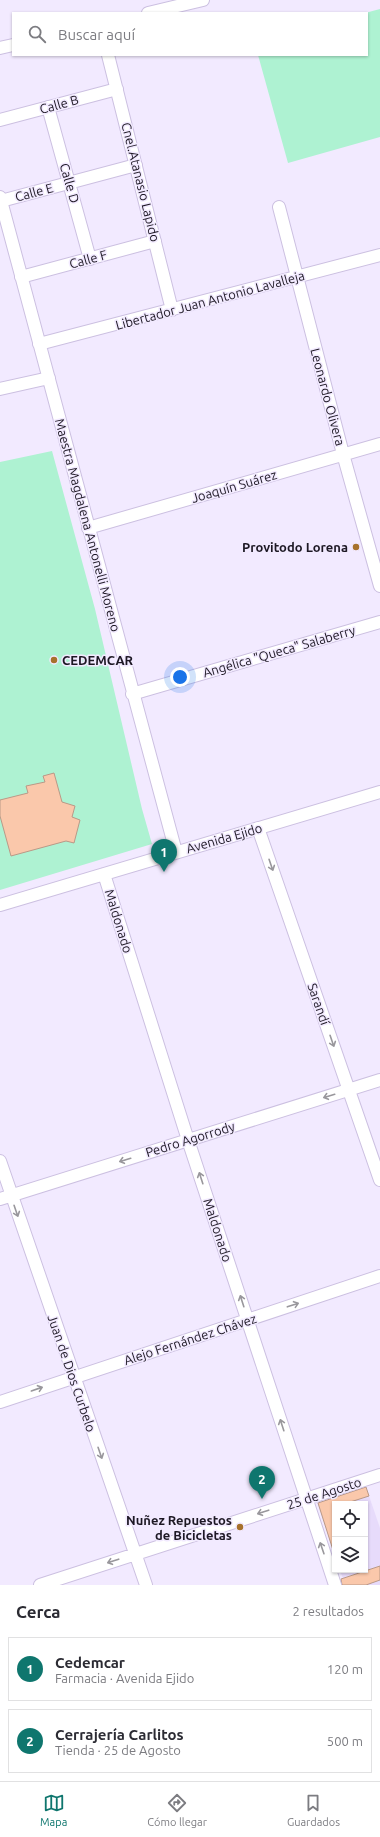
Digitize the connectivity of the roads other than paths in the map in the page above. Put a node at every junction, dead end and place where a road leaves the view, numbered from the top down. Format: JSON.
{"nodes":[{"id":1,"x":203,"y":0,"type":"edge"},
{"id":2,"x":152,"y":12,"type":"edge"},
{"id":3,"x":12,"y":45,"type":"edge"},
{"id":4,"x":0,"y":48,"type":"edge"},
{"id":5,"x":108,"y":56,"type":"edge"},
{"id":6,"x":117,"y":89,"type":"junction"},
{"id":7,"x":48,"y":107,"type":"junction"},
{"id":8,"x":0,"y":120,"type":"edge"},
{"id":9,"x":136,"y":165,"type":"junction"},
{"id":10,"x":70,"y":183,"type":"junction"},
{"id":11,"x":1,"y":199,"type":"edge"},
{"id":12,"x":279,"y":207,"type":"dead end"},
{"id":13,"x":155,"y":241,"type":"junction"},
{"id":14,"x":380,"y":255,"type":"edge"},
{"id":15,"x":90,"y":258,"type":"junction"},
{"id":16,"x":21,"y":277,"type":"junction"},
{"id":17,"x":297,"y":277,"type":"junction"},
{"id":18,"x":172,"y":310,"type":"junction"},
{"id":19,"x":39,"y":344,"type":"junction"},
{"id":20,"x":49,"y":378,"type":"junction"},
{"id":21,"x":0,"y":389,"type":"edge"},
{"id":22,"x":380,"y":444,"type":"edge"},
{"id":23,"x":343,"y":454,"type":"junction"},
{"id":24,"x":88,"y":528,"type":"junction"},
{"id":25,"x":380,"y":586,"type":"edge"},
{"id":26,"x":380,"y":622,"type":"edge"},
{"id":27,"x":132,"y":694,"type":"junction"},
{"id":28,"x":380,"y":792,"type":"edge"},
{"id":29,"x":258,"y":828,"type":"junction"},
{"id":30,"x":176,"y":852,"type":"junction"},
{"id":31,"x":104,"y":874,"type":"junction"},
{"id":32,"x":0,"y":905,"type":"edge"},
{"id":33,"x":380,"y":1080,"type":"edge"},
{"id":34,"x":349,"y":1090,"type":"junction"},
{"id":35,"x":188,"y":1140,"type":"junction"},
{"id":36,"x":0,"y":1161,"type":"edge"},
{"id":37,"x":380,"y":1180,"type":"edge"},
{"id":38,"x":6,"y":1197,"type":"edge"},
{"id":39,"x":380,"y":1276,"type":"edge"},
{"id":40,"x":248,"y":1320,"type":"junction"},
{"id":41,"x":74,"y":1377,"type":"junction"},
{"id":42,"x":0,"y":1402,"type":"edge"},
{"id":43,"x":380,"y":1474,"type":"edge"},
{"id":44,"x":306,"y":1499,"type":"junction"},
{"id":45,"x":135,"y":1554,"type":"junction"},
{"id":46,"x":40,"y":1585,"type":"edge"},
{"id":47,"x":146,"y":1585,"type":"edge"},
{"id":48,"x":335,"y":1585,"type":"edge"}],
"edges":[{"from":1,"to":2,"type":"street"},
{"from":3,"to":4,"type":"street"},
{"from":5,"to":6,"type":"street","name":"Cnel.Atanasio Lapido"},
{"from":6,"to":7,"type":"street","name":"Calle B"},
{"from":6,"to":9,"type":"street","name":"Cnel.Atanasio Lapido"},
{"from":7,"to":8,"type":"street","name":"Calle B"},
{"from":7,"to":10,"type":"street","name":"Calle D"},
{"from":9,"to":10,"type":"street","name":"Calle E"},
{"from":9,"to":13,"type":"street","name":"Cnel.Atanasio Lapido"},
{"from":10,"to":11,"type":"street","name":"Calle E"},
{"from":10,"to":15,"type":"street","name":"Calle D"},
{"from":11,"to":16,"type":"street","name":"Maestra Magdalena Antonelli Moreno"},
{"from":12,"to":17,"type":"street","name":"Leonardo Olivera"},
{"from":13,"to":15,"type":"street","name":"Calle F"},
{"from":13,"to":18,"type":"street","name":"Cnel.Atanasio Lapido"},
{"from":14,"to":17,"type":"street","name":"Libertador Juan Antonio Lavalleja"},
{"from":15,"to":16,"type":"street","name":"Calle F"},
{"from":16,"to":19,"type":"street","name":"Maestra Magdalena Antonelli Moreno"},
{"from":17,"to":18,"type":"street","name":"Libertador Juan Antonio Lavalleja"},
{"from":17,"to":23,"type":"street","name":"Leonardo Olivera"},
{"from":18,"to":19,"type":"street","name":"Libertador Juan Antonio Lavalleja"},
{"from":19,"to":20,"type":"street","name":"Maestra Magdalena Antonelli Moreno"},
{"from":20,"to":21,"type":"street"},
{"from":20,"to":24,"type":"street","name":"Maestra Magdalena Antonelli Moreno"},
{"from":22,"to":23,"type":"street","name":"Joaquín Suárez"},
{"from":23,"to":24,"type":"street","name":"Joaquín Suárez"},
{"from":23,"to":25,"type":"street","name":"Leonardo Olivera"},
{"from":24,"to":27,"type":"street","name":"Maestra Magdalena Antonelli Moreno"},
{"from":26,"to":27,"type":"street","name":"Angélica \"Queca\" Salaberry"},
{"from":27,"to":30,"type":"street","name":"Maestra Magdalena Antonelli Moreno"},
{"from":28,"to":29,"type":"street","name":"Avenida Ejido"},
{"from":29,"to":30,"type":"street","name":"Avenida Ejido"},
{"from":29,"to":34,"type":"street","name":"Sarandí","one_way":true},
{"from":30,"to":31,"type":"street","name":"Avenida Ejido"},
{"from":31,"to":32,"type":"street","name":"Avenida Ejido"},
{"from":31,"to":35,"type":"street","name":"Maldonado"},
{"from":33,"to":34,"type":"street","name":"Pedro Agorrody"},
{"from":34,"to":35,"type":"street","name":"Pedro Agorrody","one_way":true},
{"from":34,"to":37,"type":"street","name":"Sarandí"},
{"from":35,"to":38,"type":"street","name":"Pedro Agorrody","one_way":true},
{"from":40,"to":35,"type":"street","name":"Maldonado","one_way":true},
{"from":36,"to":38,"type":"street","name":"Juan de Dios Curbelo"},
{"from":38,"to":41,"type":"street","name":"Juan de Dios Curbelo","one_way":true},
{"from":40,"to":39,"type":"street","name":"Alejo Fernández Chávez","one_way":true},
{"from":40,"to":41,"type":"street","name":"Alejo Fernández Chávez"},
{"from":44,"to":40,"type":"street","name":"Maldonado","one_way":true},
{"from":42,"to":41,"type":"street","name":"Alejo Fernández Chávez","one_way":true},
{"from":41,"to":45,"type":"street","name":"Juan de Dios Curbelo","one_way":true},
{"from":43,"to":44,"type":"street","name":"25 de Agosto"},
{"from":44,"to":45,"type":"street","name":"25 de Agosto","one_way":true},
{"from":48,"to":44,"type":"street","name":"Maldonado","one_way":true},
{"from":45,"to":46,"type":"street","name":"25 de Agosto","one_way":true},
{"from":45,"to":47,"type":"street","name":"Juan de Dios Curbelo"}]}
